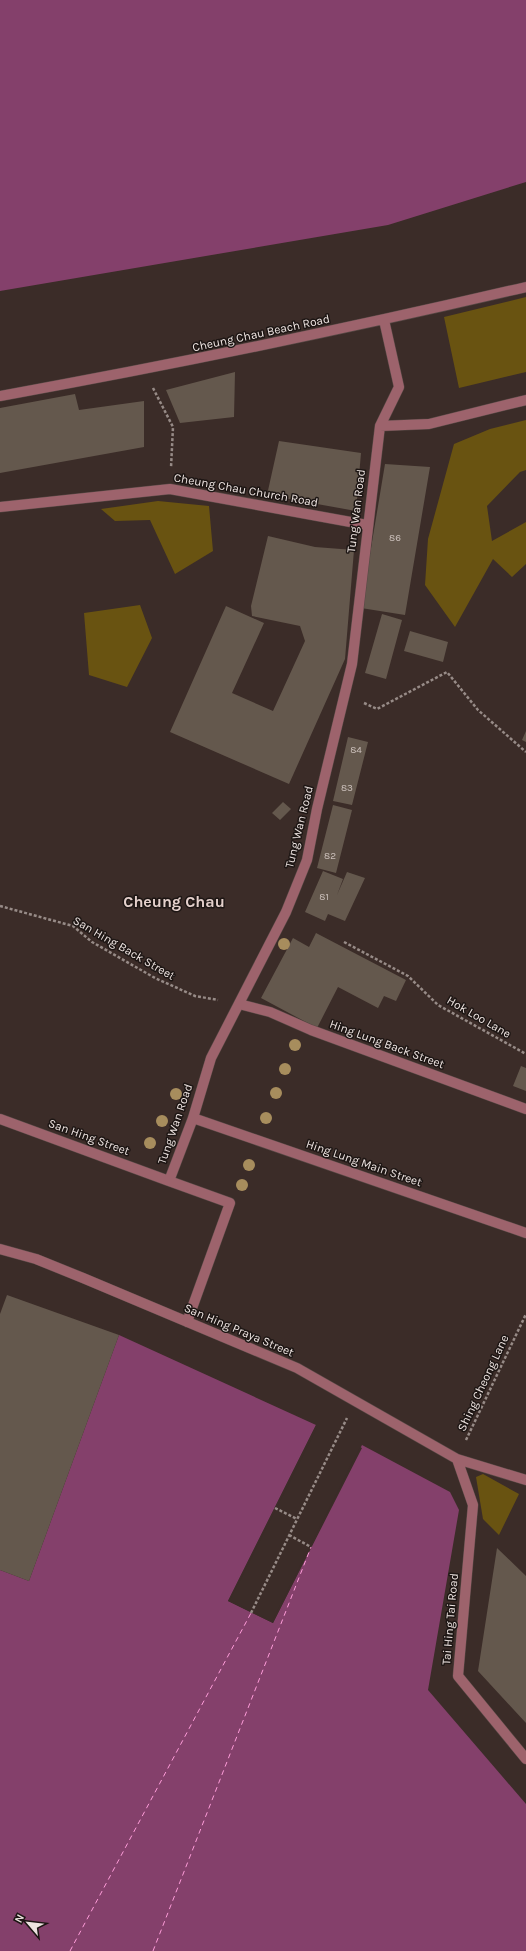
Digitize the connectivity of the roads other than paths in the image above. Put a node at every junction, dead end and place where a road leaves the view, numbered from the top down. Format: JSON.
{"nodes":[{"id":1,"x":526,"y":287,"type":"edge"},
{"id":2,"x":384,"y":320,"type":"junction"},
{"id":3,"x":0,"y":396,"type":"edge"},
{"id":4,"x":526,"y":400,"type":"edge"},
{"id":5,"x":380,"y":426,"type":"junction"},
{"id":6,"x":0,"y":507,"type":"edge"},
{"id":7,"x":367,"y":525,"type":"junction"},
{"id":8,"x":239,"y":1004,"type":"junction"},
{"id":9,"x":526,"y":1109,"type":"edge"},
{"id":10,"x":193,"y":1118,"type":"junction"},
{"id":11,"x":0,"y":1119,"type":"edge"},
{"id":12,"x":169,"y":1181,"type":"junction"},
{"id":13,"x":526,"y":1233,"type":"edge"},
{"id":14,"x":0,"y":1248,"type":"edge"},
{"id":15,"x":187,"y":1322,"type":"junction"},
{"id":16,"x":457,"y":1459,"type":"junction"},
{"id":17,"x":526,"y":1480,"type":"edge"},
{"id":18,"x":526,"y":1759,"type":"edge"}],
"edges":[{"from":1,"to":2,"type":"street","name":"Cheung Chau Beach Road"},
{"from":2,"to":3,"type":"street","name":"Cheung Chau Beach Road"},
{"from":2,"to":5,"type":"street","name":"Tung Wan Road"},
{"from":4,"to":5,"type":"street"},
{"from":5,"to":7,"type":"street","name":"Tung Wan Road"},
{"from":6,"to":7,"type":"street","name":"Cheung Chau Church Road"},
{"from":7,"to":8,"type":"street","name":"Tung Wan Road"},
{"from":8,"to":9,"type":"street","name":"Hing Lung Back Street"},
{"from":8,"to":10,"type":"street","name":"Tung Wan Road"},
{"from":10,"to":12,"type":"street","name":"Tung Wan Road"},
{"from":10,"to":13,"type":"street","name":"Hing Lung Main Street"},
{"from":11,"to":12,"type":"street","name":"San Hing Street"},
{"from":12,"to":15,"type":"street","name":"Tung Wan Road"},
{"from":14,"to":15,"type":"street","name":"San Hing Praya Street"},
{"from":15,"to":16,"type":"street","name":"San Hing Praya Street"},
{"from":16,"to":17,"type":"street","name":"San Hing Praya Street"},
{"from":16,"to":18,"type":"street","name":"Tai Hing Tai Road"}]}
